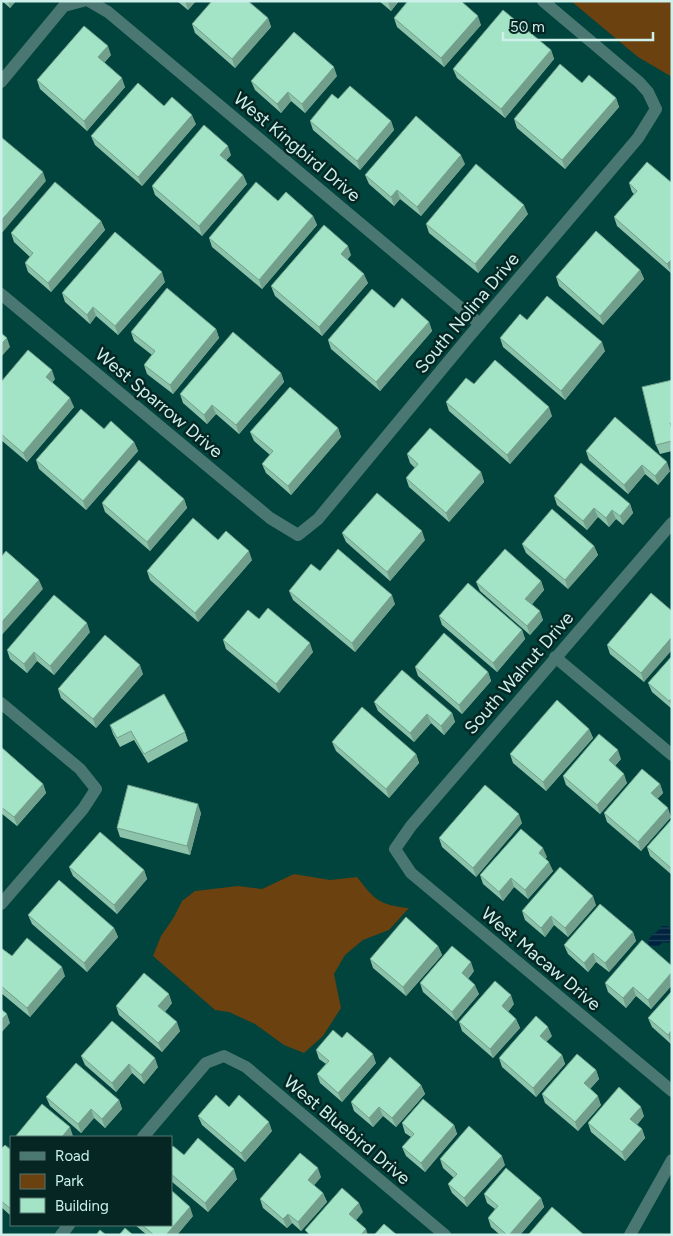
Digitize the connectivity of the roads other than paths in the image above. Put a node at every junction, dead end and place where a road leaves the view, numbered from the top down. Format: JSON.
{"nodes":[{"id":1,"x":83,"y":1,"type":"edge"},
{"id":2,"x":89,"y":1,"type":"edge"},
{"id":3,"x":543,"y":1,"type":"edge"},
{"id":4,"x":1,"y":82,"type":"edge"},
{"id":5,"x":1,"y":294,"type":"edge"},
{"id":6,"x":480,"y":324,"type":"junction"},
{"id":7,"x":672,"y":523,"type":"edge"},
{"id":8,"x":298,"y":535,"type":"joint"},
{"id":9,"x":555,"y":657,"type":"junction"},
{"id":10,"x":1,"y":703,"type":"edge"},
{"id":11,"x":672,"y":755,"type":"edge"},
{"id":12,"x":395,"y":849,"type":"joint"},
{"id":13,"x":1,"y":904,"type":"edge"},
{"id":14,"x":672,"y":1090,"type":"edge"},
{"id":15,"x":144,"y":1136,"type":"edge"},
{"id":16,"x":672,"y":1160,"type":"edge"},
{"id":17,"x":446,"y":1235,"type":"edge"},
{"id":18,"x":630,"y":1235,"type":"edge"}],
"edges":[{"from":1,"to":4,"type":"street"},
{"from":2,"to":6,"type":"street","name":"West Kingbird Drive"},
{"from":3,"to":6,"type":"street","name":"South Nolina Drive"},
{"from":5,"to":8,"type":"street","name":"West Sparrow Drive"},
{"from":6,"to":8,"type":"street","name":"South Nolina Drive"},
{"from":7,"to":9,"type":"street","name":"South Walnut Drive"},
{"from":9,"to":11,"type":"street"},
{"from":9,"to":12,"type":"street","name":"South Walnut Drive"},
{"from":10,"to":13,"type":"street"},
{"from":12,"to":14,"type":"street","name":"West Macaw Drive"},
{"from":15,"to":17,"type":"street","name":"West Bluebird Drive"},
{"from":16,"to":18,"type":"street"}]}
